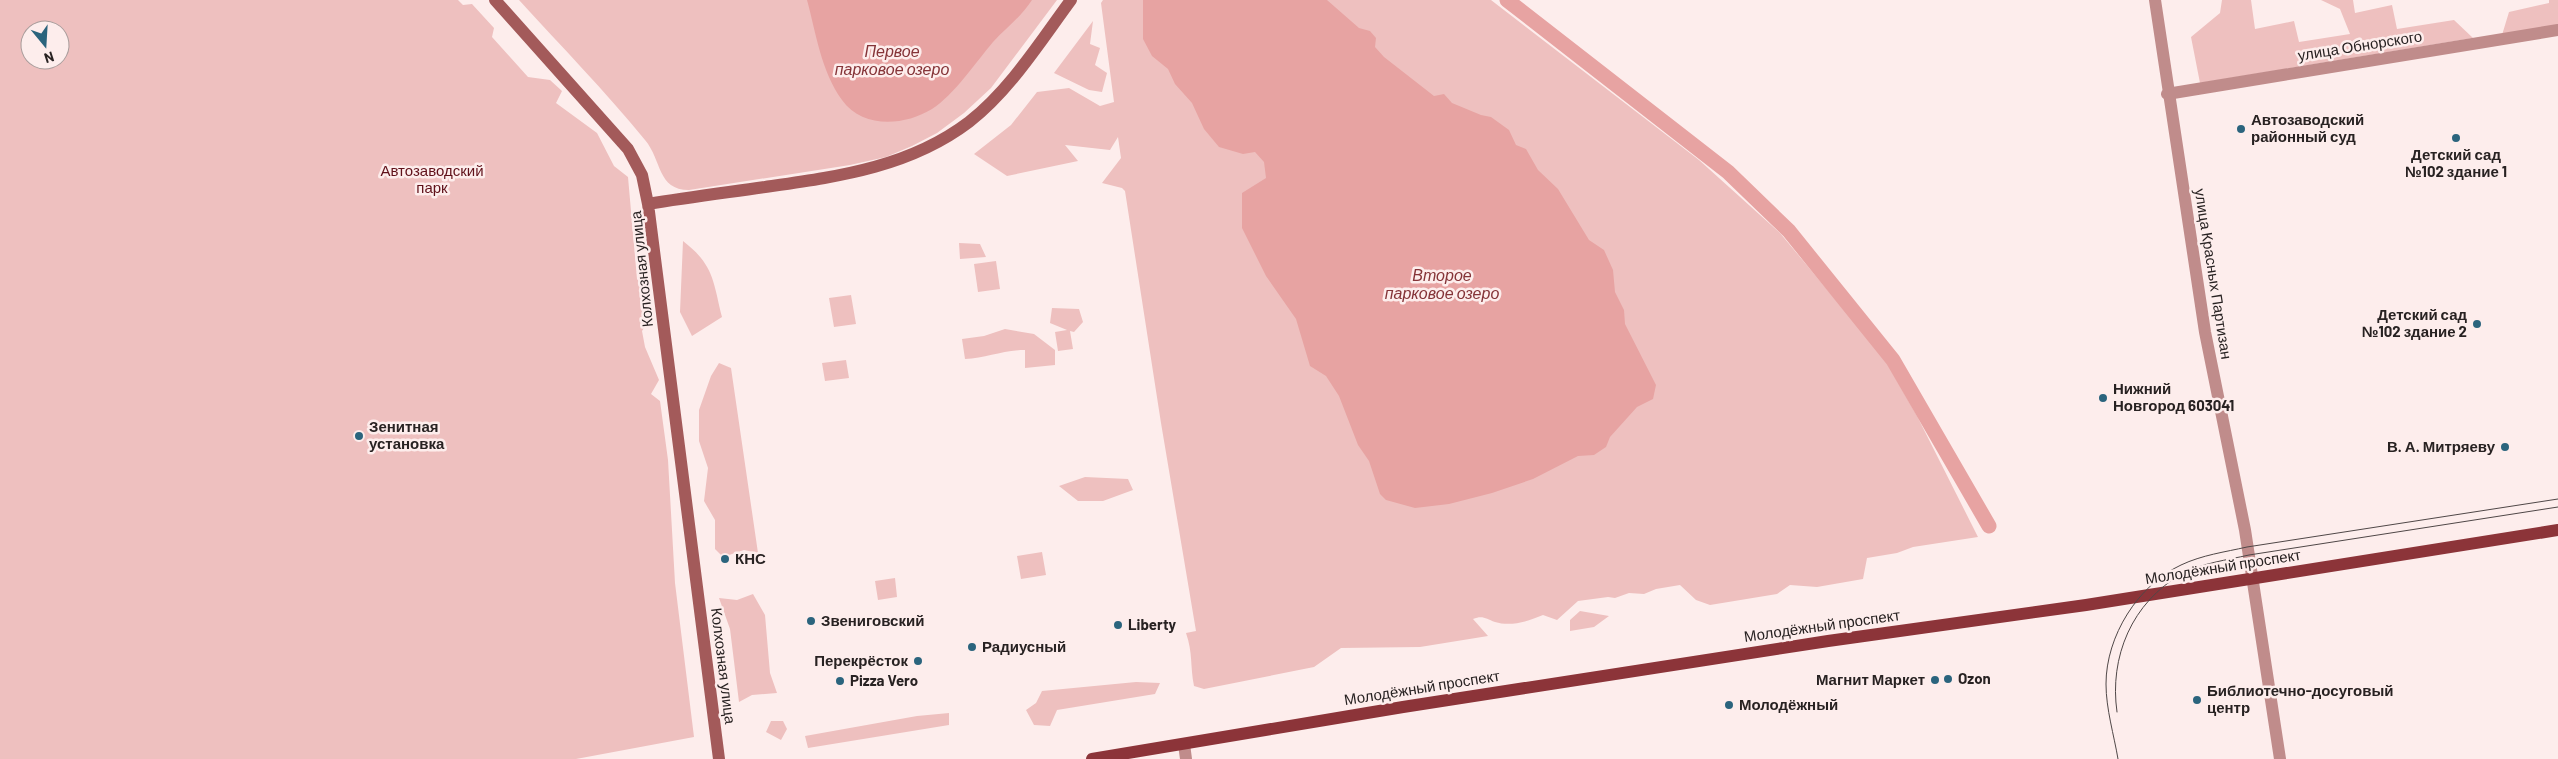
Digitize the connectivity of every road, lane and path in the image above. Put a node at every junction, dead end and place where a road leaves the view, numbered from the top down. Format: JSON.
{"nodes":[{"id":1,"x":495,"y":0,"type":"edge"},
{"id":2,"x":1071,"y":0,"type":"edge"},
{"id":3,"x":2155,"y":0,"type":"edge"},
{"id":4,"x":2558,"y":30,"type":"edge"},
{"id":5,"x":2168,"y":94,"type":"junction"},
{"id":6,"x":648,"y":204,"type":"junction"},
{"id":7,"x":2558,"y":530,"type":"edge"},
{"id":8,"x":2252,"y":578,"type":"junction"},
{"id":9,"x":1184,"y":744,"type":"junction"},
{"id":10,"x":719,"y":759,"type":"edge"},
{"id":11,"x":1092,"y":759,"type":"edge"},
{"id":12,"x":1186,"y":759,"type":"edge"},
{"id":13,"x":2280,"y":759,"type":"edge"}],
"edges":[{"from":1,"to":6,"type":"main road"},
{"from":2,"to":6,"type":"main road","name":"Колхозная улица"},
{"from":3,"to":5,"type":"street","name":"улица Красных Партизан"},
{"from":4,"to":5,"type":"street","name":"улица Обнорского"},
{"from":5,"to":8,"type":"street","name":"улица Красных Партизан"},
{"from":6,"to":10,"type":"main road","name":"Колхозная улица"},
{"from":7,"to":8,"type":"main road","name":"Молодёжный проспект"},
{"from":8,"to":9,"type":"main road","name":"Молодёжный проспект"},
{"from":8,"to":13,"type":"street","name":"улица Красных Партизан"},
{"from":9,"to":11,"type":"main road","name":"Молодёжный проспект"},
{"from":9,"to":12,"type":"street"}]}
